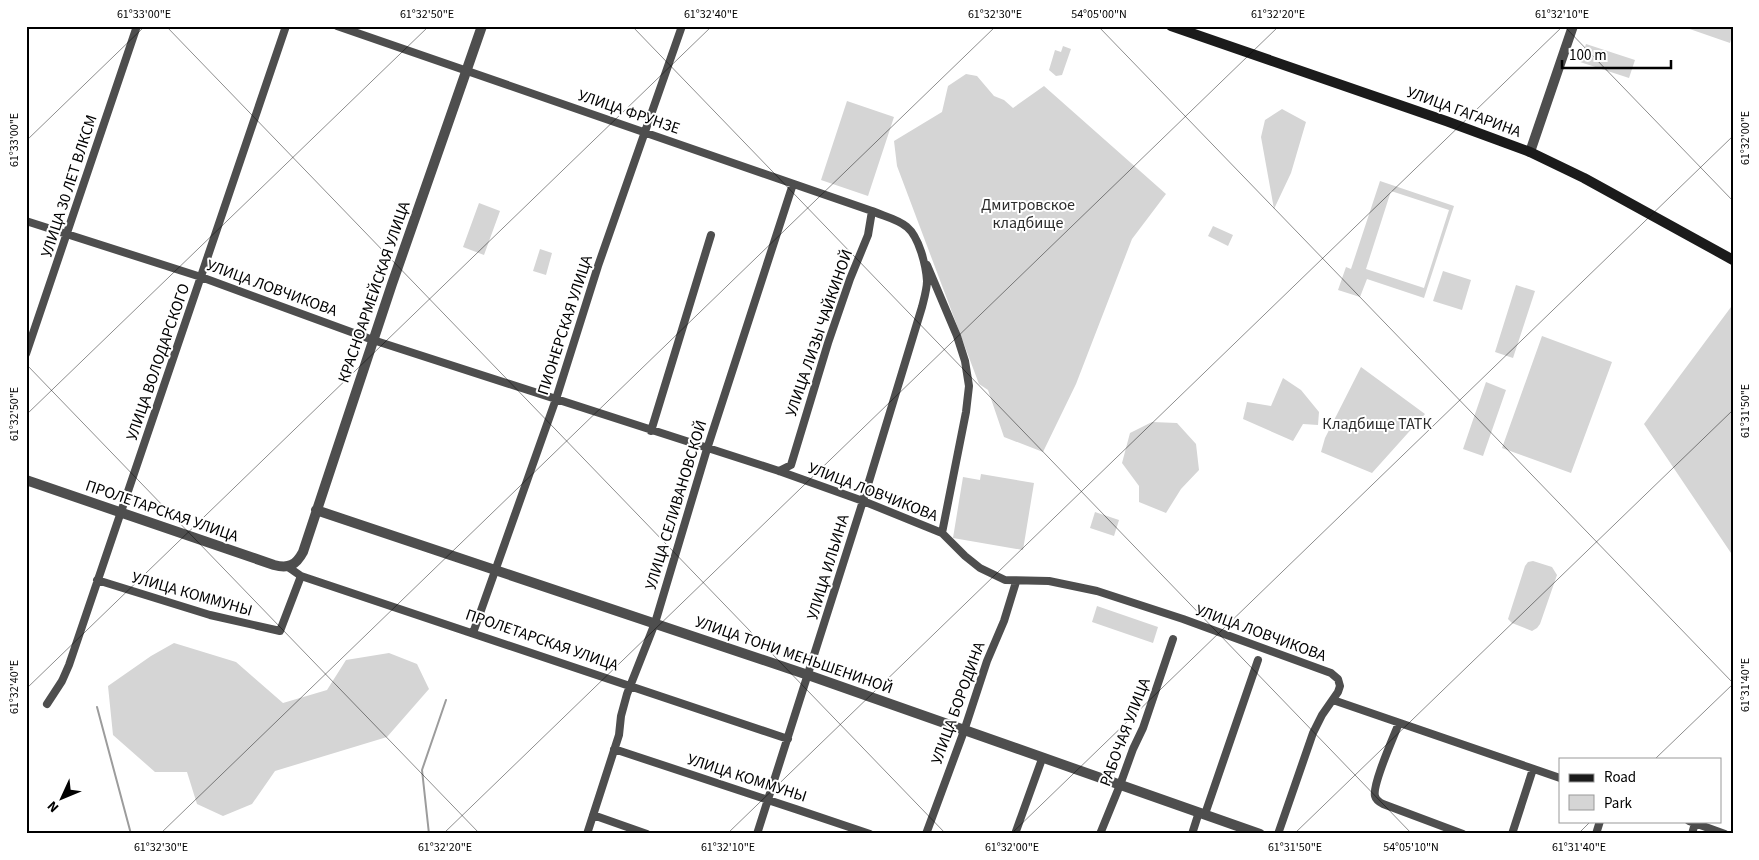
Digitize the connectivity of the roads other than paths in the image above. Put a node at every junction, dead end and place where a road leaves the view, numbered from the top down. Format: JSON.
{"nodes":[{"id":1,"x":137,"y":26,"type":"edge"},
{"id":2,"x":286,"y":26,"type":"edge"},
{"id":3,"x":337,"y":26,"type":"edge"},
{"id":4,"x":482,"y":26,"type":"edge"},
{"id":5,"x":682,"y":26,"type":"edge"},
{"id":6,"x":1171,"y":26,"type":"edge"},
{"id":7,"x":1573,"y":26,"type":"edge"},
{"id":8,"x":466,"y":71,"type":"junction"},
{"id":9,"x":644,"y":132,"type":"junction"},
{"id":10,"x":1530,"y":152,"type":"junction"},
{"id":11,"x":793,"y":184,"type":"junction"},
{"id":12,"x":872,"y":211,"type":"junction"},
{"id":13,"x":26,"y":221,"type":"edge"},
{"id":14,"x":910,"y":229,"type":"joint"},
{"id":15,"x":711,"y":235,"type":"dead end"},
{"id":16,"x":67,"y":236,"type":"junction"},
{"id":17,"x":920,"y":249,"type":"junction"},
{"id":18,"x":1733,"y":260,"type":"edge"},
{"id":19,"x":201,"y":277,"type":"junction"},
{"id":20,"x":373,"y":340,"type":"junction"},
{"id":21,"x":26,"y":354,"type":"edge"},
{"id":22,"x":556,"y":399,"type":"junction"},
{"id":23,"x":651,"y":431,"type":"junction"},
{"id":24,"x":707,"y":449,"type":"junction"},
{"id":25,"x":791,"y":465,"type":"junction"},
{"id":26,"x":779,"y":471,"type":"junction"},
{"id":27,"x":794,"y":477,"type":"junction"},
{"id":28,"x":26,"y":480,"type":"edge"},
{"id":29,"x":863,"y":501,"type":"junction"},
{"id":30,"x":316,"y":510,"type":"junction"},
{"id":31,"x":120,"y":513,"type":"junction"},
{"id":32,"x":942,"y":533,"type":"junction"},
{"id":33,"x":291,"y":566,"type":"junction"},
{"id":34,"x":495,"y":570,"type":"junction"},
{"id":35,"x":301,"y":576,"type":"junction"},
{"id":36,"x":97,"y":580,"type":"junction"},
{"id":37,"x":1016,"y":582,"type":"junction"},
{"id":38,"x":655,"y":623,"type":"junction"},
{"id":39,"x":473,"y":632,"type":"junction"},
{"id":40,"x":1173,"y":639,"type":"dead end"},
{"id":41,"x":1258,"y":660,"type":"dead end"},
{"id":42,"x":808,"y":675,"type":"junction"},
{"id":43,"x":631,"y":686,"type":"junction"},
{"id":44,"x":1333,"y":700,"type":"junction"},
{"id":45,"x":47,"y":704,"type":"dead end"},
{"id":46,"x":1399,"y":723,"type":"junction"},
{"id":47,"x":964,"y":731,"type":"junction"},
{"id":48,"x":788,"y":739,"type":"junction"},
{"id":49,"x":614,"y":749,"type":"junction"},
{"id":50,"x":1042,"y":759,"type":"junction"},
{"id":51,"x":1533,"y":769,"type":"junction"},
{"id":52,"x":1559,"y":778,"type":"edge"},
{"id":53,"x":1120,"y":785,"type":"junction"},
{"id":54,"x":769,"y":800,"type":"junction"},
{"id":55,"x":1202,"y":813,"type":"junction"},
{"id":56,"x":593,"y":815,"type":"junction"},
{"id":57,"x":1600,"y":822,"type":"edge"},
{"id":58,"x":1692,"y":822,"type":"edge"},
{"id":59,"x":587,"y":834,"type":"edge"},
{"id":60,"x":647,"y":834,"type":"edge"},
{"id":61,"x":757,"y":834,"type":"edge"},
{"id":62,"x":870,"y":834,"type":"edge"},
{"id":63,"x":926,"y":834,"type":"edge"},
{"id":64,"x":1015,"y":834,"type":"edge"},
{"id":65,"x":1100,"y":834,"type":"edge"},
{"id":66,"x":1192,"y":834,"type":"edge"},
{"id":67,"x":1260,"y":834,"type":"edge"},
{"id":68,"x":1278,"y":834,"type":"edge"},
{"id":69,"x":1463,"y":834,"type":"edge"},
{"id":70,"x":1512,"y":834,"type":"edge"},
{"id":71,"x":1596,"y":834,"type":"edge"},
{"id":72,"x":1692,"y":834,"type":"edge"},
{"id":73,"x":1725,"y":834,"type":"edge"}],
"edges":[{"from":1,"to":16,"type":"street","name":"УЛИЦА 30 ЛЕТ ВЛКСМ"},
{"from":2,"to":19,"type":"street","name":"УЛИЦА ВОЛОДАРСКОГО"},
{"from":3,"to":8,"type":"street","name":"УЛИЦА ФРУНЗЕ"},
{"from":4,"to":8,"type":"street","name":"КРАСНОАРМЕЙСКАЯ УЛИЦА"},
{"from":5,"to":9,"type":"street","name":"ПИОНЕРСКАЯ УЛИЦА"},
{"from":6,"to":10,"type":"main road","name":"УЛИЦА ГАГАРИНА"},
{"from":7,"to":10,"type":"street"},
{"from":8,"to":9,"type":"street","name":"УЛИЦА ФРУНЗЕ"},
{"from":8,"to":20,"type":"street","name":"КРАСНОАРМЕЙСКАЯ УЛИЦА"},
{"from":9,"to":11,"type":"street","name":"УЛИЦА ФРУНЗЕ"},
{"from":9,"to":22,"type":"street","name":"ПИОНЕРСКАЯ УЛИЦА"},
{"from":10,"to":18,"type":"main road","name":"УЛИЦА ГАГАРИНА"},
{"from":11,"to":12,"type":"street","name":"УЛИЦА ФРУНЗЕ"},
{"from":11,"to":24,"type":"street","name":"УЛИЦА СЕЛИВАНОВСКОЙ"},
{"from":12,"to":14,"type":"street","name":"УЛИЦА ФРУНЗЕ"},
{"from":12,"to":25,"type":"street","name":"УЛИЦА ЛИЗЫ ЧАЙКИНОЙ"},
{"from":13,"to":16,"type":"street","name":"УЛИЦА ЛОВЧИКОВА"},
{"from":14,"to":17,"type":"street","name":"УЛИЦА ИЛЬИНА"},
{"from":15,"to":23,"type":"street"},
{"from":16,"to":19,"type":"street","name":"УЛИЦА ЛОВЧИКОВА"},
{"from":16,"to":21,"type":"street","name":"УЛИЦА 30 ЛЕТ ВЛКСМ"},
{"from":17,"to":29,"type":"street","name":"УЛИЦА ИЛЬИНА"},
{"from":17,"to":32,"type":"street","name":"УЛИЦА ИЛЬИНА"},
{"from":19,"to":20,"type":"street","name":"УЛИЦА ЛОВЧИКОВА"},
{"from":19,"to":31,"type":"street","name":"УЛИЦА ВОЛОДАРСКОГО"},
{"from":20,"to":22,"type":"street","name":"УЛИЦА ЛОВЧИКОВА"},
{"from":20,"to":30,"type":"street","name":"КРАСНОАРМЕЙСКАЯ УЛИЦА"},
{"from":22,"to":23,"type":"street","name":"УЛИЦА ЛОВЧИКОВА"},
{"from":22,"to":34,"type":"street","name":"ПИОНЕРСКАЯ УЛИЦА"},
{"from":23,"to":24,"type":"street","name":"УЛИЦА ЛОВЧИКОВА"},
{"from":24,"to":26,"type":"street","name":"УЛИЦА ЛОВЧИКОВА"},
{"from":24,"to":38,"type":"street","name":"УЛИЦА СЕЛИВАНОВСКОЙ"},
{"from":25,"to":26,"type":"street"},
{"from":25,"to":27,"type":"street"},
{"from":26,"to":27,"type":"street","name":"УЛИЦА ЛОВЧИКОВА"},
{"from":27,"to":29,"type":"street","name":"УЛИЦА ЛОВЧИКОВА"},
{"from":28,"to":31,"type":"street","name":"ПРОЛЕТАРСКАЯ УЛИЦА"},
{"from":29,"to":32,"type":"street","name":"УЛИЦА ЛОВЧИКОВА"},
{"from":29,"to":42,"type":"street","name":"УЛИЦА ИЛЬИНА"},
{"from":30,"to":33,"type":"street","name":"КРАСНОАРМЕЙСКАЯ УЛИЦА"},
{"from":30,"to":34,"type":"street","name":"УЛИЦА ТОНИ МЕНЬШЕНИНОЙ"},
{"from":31,"to":33,"type":"street","name":"ПРОЛЕТАРСКАЯ УЛИЦА"},
{"from":31,"to":36,"type":"street","name":"УЛИЦА ВОЛОДАРСКОГО"},
{"from":32,"to":37,"type":"street","name":"УЛИЦА ЛОВЧИКОВА"},
{"from":33,"to":35,"type":"street","name":"ПРОЛЕТАРСКАЯ УЛИЦА"},
{"from":34,"to":38,"type":"street","name":"УЛИЦА ТОНИ МЕНЬШЕНИНОЙ"},
{"from":34,"to":39,"type":"street","name":"ПИОНЕРСКАЯ УЛИЦА"},
{"from":35,"to":36,"type":"street","name":"УЛИЦА КОММУНЫ"},
{"from":35,"to":39,"type":"street","name":"ПРОЛЕТАРСКАЯ УЛИЦА"},
{"from":36,"to":45,"type":"street","name":"УЛИЦА ВОЛОДАРСКОГО"},
{"from":37,"to":44,"type":"street","name":"УЛИЦА ЛОВЧИКОВА"},
{"from":37,"to":47,"type":"street","name":"УЛИЦА БОРОДИНА"},
{"from":38,"to":42,"type":"street","name":"УЛИЦА ТОНИ МЕНЬШЕНИНОЙ"},
{"from":38,"to":43,"type":"street","name":"УЛИЦА СЕЛИВАНОВСКОЙ"},
{"from":39,"to":43,"type":"street","name":"ПРОЛЕТАРСКАЯ УЛИЦА"},
{"from":40,"to":53,"type":"street","name":"РАБОЧАЯ УЛИЦА"},
{"from":41,"to":55,"type":"street"},
{"from":42,"to":47,"type":"street","name":"УЛИЦА ТОНИ МЕНЬШЕНИНОЙ"},
{"from":42,"to":48,"type":"street","name":"УЛИЦА ИЛЬИНА"},
{"from":43,"to":48,"type":"street","name":"ПРОЛЕТАРСКАЯ УЛИЦА"},
{"from":43,"to":49,"type":"street","name":"УЛИЦА СЕЛИВАНОВСКОЙ"},
{"from":44,"to":46,"type":"street"},
{"from":44,"to":68,"type":"street"},
{"from":46,"to":51,"type":"street"},
{"from":46,"to":69,"type":"street"},
{"from":47,"to":50,"type":"street","name":"УЛИЦА ТОНИ МЕНЬШЕНИНОЙ"},
{"from":47,"to":63,"type":"street","name":"УЛИЦА БОРОДИНА"},
{"from":48,"to":54,"type":"street","name":"УЛИЦА ИЛЬИНА"},
{"from":49,"to":54,"type":"street","name":"УЛИЦА КОММУНЫ"},
{"from":49,"to":56,"type":"street","name":"УЛИЦА СЕЛИВАНОВСКОЙ"},
{"from":50,"to":53,"type":"street","name":"УЛИЦА ТОНИ МЕНЬШЕНИНОЙ"},
{"from":50,"to":64,"type":"street"},
{"from":51,"to":52,"type":"street"},
{"from":51,"to":70,"type":"street"},
{"from":53,"to":55,"type":"street","name":"УЛИЦА ТОНИ МЕНЬШЕНИНОЙ"},
{"from":53,"to":65,"type":"street","name":"РАБОЧАЯ УЛИЦА"},
{"from":54,"to":61,"type":"street","name":"УЛИЦА ИЛЬИНА"},
{"from":54,"to":62,"type":"street","name":"УЛИЦА КОММУНЫ"},
{"from":55,"to":66,"type":"street"},
{"from":55,"to":67,"type":"street","name":"УЛИЦА ТОНИ МЕНЬШЕНИНОЙ"},
{"from":56,"to":59,"type":"street","name":"УЛИЦА СЕЛИВАНОВСКОЙ"},
{"from":56,"to":60,"type":"street"},
{"from":57,"to":71,"type":"street"},
{"from":58,"to":72,"type":"street"},
{"from":58,"to":73,"type":"street"}]}
